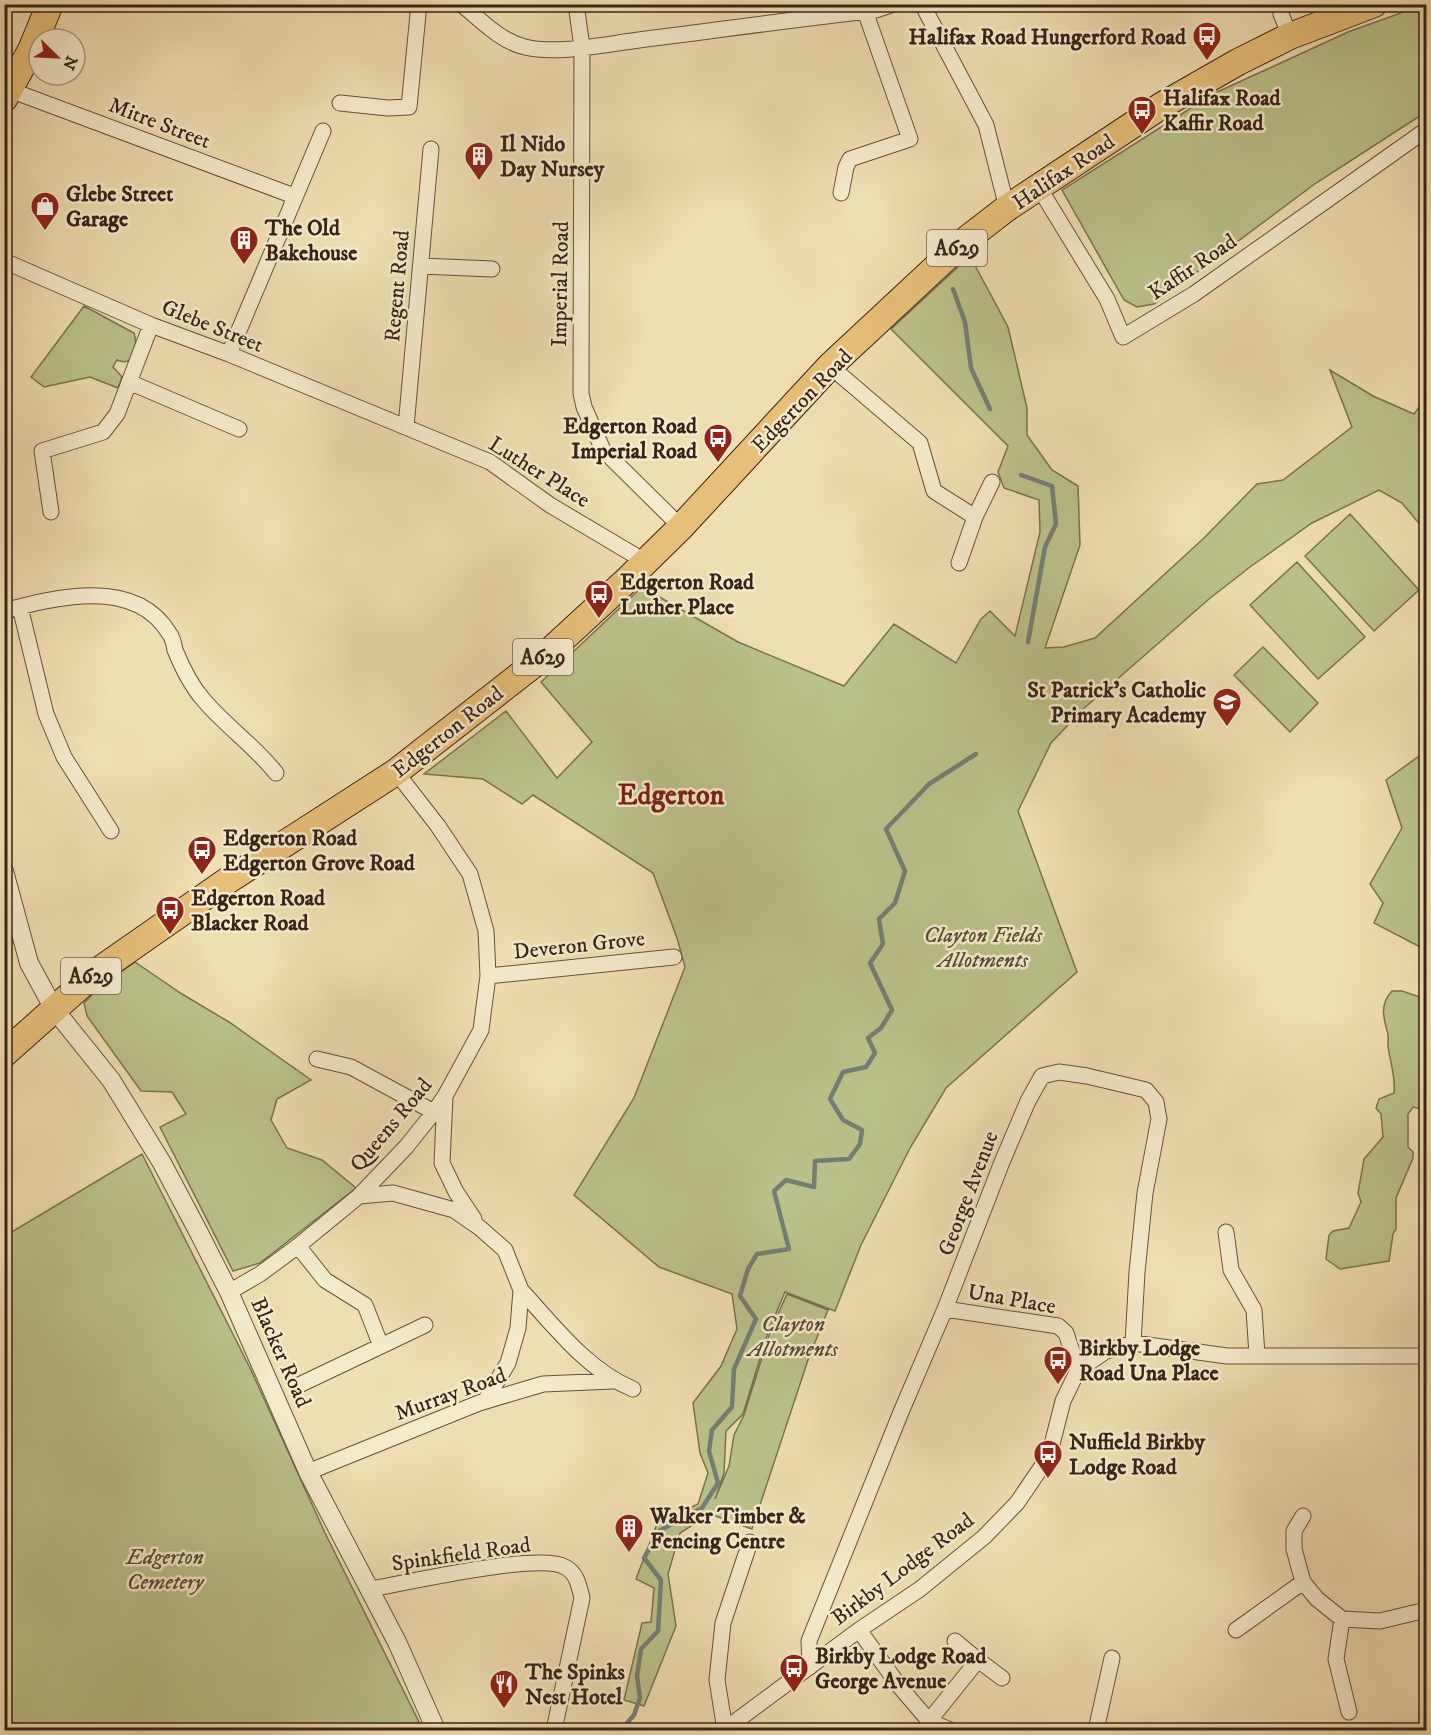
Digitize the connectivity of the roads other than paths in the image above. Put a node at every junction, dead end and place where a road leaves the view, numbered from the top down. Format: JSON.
{"nodes":[{"id":1,"x":50,"y":4,"type":"edge"},
{"id":2,"x":419,"y":4,"type":"edge"},
{"id":3,"x":461,"y":4,"type":"edge"},
{"id":4,"x":576,"y":4,"type":"edge"},
{"id":5,"x":894,"y":4,"type":"edge"},
{"id":6,"x":922,"y":4,"type":"edge"},
{"id":7,"x":1280,"y":4,"type":"edge"},
{"id":8,"x":1374,"y":4,"type":"edge"},
{"id":9,"x":865,"y":11,"type":"junction"},
{"id":10,"x":1290,"y":36,"type":"junction"},
{"id":11,"x":582,"y":47,"type":"junction"},
{"id":12,"x":7,"y":94,"type":"edge"},
{"id":13,"x":340,"y":104,"type":"dead end"},
{"id":14,"x":1426,"y":129,"type":"edge"},
{"id":15,"x":322,"y":130,"type":"dead end"},
{"id":16,"x":431,"y":149,"type":"dead end"},
{"id":17,"x":1038,"y":186,"type":"junction"},
{"id":18,"x":842,"y":193,"type":"dead end"},
{"id":19,"x":294,"y":196,"type":"junction"},
{"id":20,"x":1007,"y":208,"type":"junction"},
{"id":21,"x":4,"y":261,"type":"edge"},
{"id":22,"x":421,"y":266,"type":"junction"},
{"id":23,"x":492,"y":269,"type":"dead end"},
{"id":24,"x":900,"y":302,"type":"joint"},
{"id":25,"x":152,"y":325,"type":"junction"},
{"id":26,"x":229,"y":354,"type":"junction"},
{"id":27,"x":830,"y":366,"type":"junction"},
{"id":28,"x":129,"y":382,"type":"junction"},
{"id":29,"x":406,"y":427,"type":"junction"},
{"id":30,"x":239,"y":429,"type":"dead end"},
{"id":31,"x":992,"y":482,"type":"dead end"},
{"id":32,"x":51,"y":512,"type":"dead end"},
{"id":33,"x":975,"y":517,"type":"junction"},
{"id":34,"x":681,"y":527,"type":"junction"},
{"id":35,"x":646,"y":562,"type":"junction"},
{"id":36,"x":959,"y":563,"type":"dead end"},
{"id":37,"x":20,"y":607,"type":"junction"},
{"id":38,"x":4,"y":611,"type":"edge"},
{"id":39,"x":396,"y":772,"type":"junction"},
{"id":40,"x":276,"y":773,"type":"dead end"},
{"id":41,"x":111,"y":831,"type":"dead end"},
{"id":42,"x":4,"y":871,"type":"edge"},
{"id":43,"x":674,"y":957,"type":"dead end"},
{"id":44,"x":488,"y":976,"type":"junction"},
{"id":45,"x":54,"y":1009,"type":"junction"},
{"id":46,"x":4,"y":1054,"type":"edge"},
{"id":47,"x":316,"y":1059,"type":"dead end"},
{"id":48,"x":445,"y":1096,"type":"junction"},
{"id":49,"x":434,"y":1112,"type":"junction"},
{"id":50,"x":359,"y":1196,"type":"junction"},
{"id":51,"x":480,"y":1228,"type":"junction"},
{"id":52,"x":1226,"y":1232,"type":"dead end"},
{"id":53,"x":298,"y":1246,"type":"junction"},
{"id":54,"x":521,"y":1290,"type":"junction"},
{"id":55,"x":230,"y":1292,"type":"junction"},
{"id":56,"x":945,"y":1309,"type":"junction"},
{"id":57,"x":425,"y":1324,"type":"dead end"},
{"id":58,"x":1133,"y":1343,"type":"junction"},
{"id":59,"x":381,"y":1346,"type":"junction"},
{"id":60,"x":1257,"y":1355,"type":"junction"},
{"id":61,"x":1426,"y":1356,"type":"edge"},
{"id":62,"x":1078,"y":1370,"type":"junction"},
{"id":63,"x":613,"y":1381,"type":"junction"},
{"id":64,"x":298,"y":1385,"type":"dead end"},
{"id":65,"x":633,"y":1389,"type":"dead end"},
{"id":66,"x":484,"y":1401,"type":"junction"},
{"id":67,"x":308,"y":1472,"type":"junction"},
{"id":68,"x":1303,"y":1516,"type":"dead end"},
{"id":69,"x":750,"y":1542,"type":"dead end"},
{"id":70,"x":1303,"y":1582,"type":"junction"},
{"id":71,"x":370,"y":1589,"type":"junction"},
{"id":72,"x":1426,"y":1610,"type":"edge"},
{"id":73,"x":1342,"y":1619,"type":"junction"},
{"id":74,"x":859,"y":1630,"type":"junction"},
{"id":75,"x":1236,"y":1630,"type":"dead end"},
{"id":76,"x":955,"y":1641,"type":"dead end"},
{"id":77,"x":1112,"y":1658,"type":"dead end"},
{"id":78,"x":978,"y":1660,"type":"junction"},
{"id":79,"x":810,"y":1667,"type":"junction"},
{"id":80,"x":1002,"y":1678,"type":"dead end"},
{"id":81,"x":1349,"y":1712,"type":"dead end"},
{"id":82,"x":929,"y":1721,"type":"junction"},
{"id":83,"x":724,"y":1730,"type":"edge"},
{"id":84,"x":436,"y":1731,"type":"edge"},
{"id":85,"x":554,"y":1731,"type":"edge"},
{"id":86,"x":950,"y":1731,"type":"edge"},
{"id":87,"x":1096,"y":1731,"type":"edge"}],
"edges":[{"from":1,"to":12,"type":"highway"},
{"from":2,"to":13,"type":"street"},
{"from":3,"to":11,"type":"street"},
{"from":4,"to":11,"type":"street","name":"Imperial Road"},
{"from":5,"to":9,"type":"street"},
{"from":6,"to":20,"type":"street"},
{"from":7,"to":10,"type":"street"},
{"from":8,"to":10,"type":"highway","name":"Halifax Road","number":"A629"},
{"from":9,"to":11,"type":"street"},
{"from":9,"to":18,"type":"street"},
{"from":10,"to":17,"type":"highway","name":"Halifax Road","number":"A629"},
{"from":11,"to":34,"type":"street","name":"Imperial Road"},
{"from":12,"to":19,"type":"street","name":"Mitre Street"},
{"from":14,"to":17,"type":"street","name":"Kaffir Road"},
{"from":15,"to":19,"type":"street"},
{"from":16,"to":22,"type":"street","name":"Regent Road"},
{"from":17,"to":20,"type":"highway","name":"Halifax Road","number":"A629"},
{"from":19,"to":26,"type":"street"},
{"from":20,"to":24,"type":"highway","name":"Halifax Road","number":"A629"},
{"from":21,"to":25,"type":"street","name":"Glebe Street"},
{"from":22,"to":23,"type":"street"},
{"from":22,"to":29,"type":"street","name":"Regent Road"},
{"from":24,"to":27,"type":"highway","name":"Edgerton Road","number":"A629"},
{"from":25,"to":26,"type":"street","name":"Glebe Street"},
{"from":25,"to":28,"type":"street"},
{"from":26,"to":29,"type":"street","name":"Glebe Street"},
{"from":27,"to":33,"type":"street"},
{"from":27,"to":34,"type":"highway","name":"Edgerton Road","number":"A629"},
{"from":28,"to":30,"type":"street"},
{"from":28,"to":32,"type":"street"},
{"from":29,"to":35,"type":"street","name":"Luther Place"},
{"from":31,"to":33,"type":"street"},
{"from":33,"to":36,"type":"street"},
{"from":34,"to":35,"type":"highway","name":"Edgerton Road","number":"A629"},
{"from":35,"to":39,"type":"highway","name":"Edgerton Road","number":"A629"},
{"from":37,"to":38,"type":"street"},
{"from":37,"to":40,"type":"street"},
{"from":37,"to":41,"type":"street"},
{"from":39,"to":44,"type":"street","name":"Queens Road"},
{"from":39,"to":45,"type":"highway","name":"Edgerton Road","number":"A629"},
{"from":42,"to":45,"type":"street","name":"Blacker Road"},
{"from":43,"to":44,"type":"street","name":"Deveron Grove"},
{"from":44,"to":48,"type":"street","name":"Queens Road"},
{"from":45,"to":46,"type":"highway","number":"A629"},
{"from":45,"to":55,"type":"street","name":"Blacker Road"},
{"from":47,"to":49,"type":"street"},
{"from":48,"to":49,"type":"street","name":"Queens Road"},
{"from":48,"to":51,"type":"street"},
{"from":49,"to":50,"type":"street","name":"Queens Road"},
{"from":50,"to":51,"type":"street"},
{"from":50,"to":53,"type":"street","name":"Queens Road"},
{"from":51,"to":54,"type":"street"},
{"from":52,"to":60,"type":"street"},
{"from":53,"to":55,"type":"street","name":"Queens Road"},
{"from":53,"to":59,"type":"street"},
{"from":54,"to":63,"type":"street"},
{"from":54,"to":66,"type":"street"},
{"from":55,"to":67,"type":"street","name":"Blacker Road"},
{"from":56,"to":58,"type":"street","name":"George Avenue"},
{"from":56,"to":62,"type":"street","name":"Una Place"},
{"from":56,"to":79,"type":"street","name":"George Avenue"},
{"from":57,"to":59,"type":"street"},
{"from":58,"to":60,"type":"street"},
{"from":58,"to":62,"type":"street"},
{"from":59,"to":64,"type":"street"},
{"from":60,"to":61,"type":"street"},
{"from":62,"to":74,"type":"street","name":"Birkby Lodge Road"},
{"from":63,"to":65,"type":"street"},
{"from":63,"to":66,"type":"street","name":"Murray Road"},
{"from":66,"to":67,"type":"street","name":"Murray Road"},
{"from":67,"to":71,"type":"street","name":"Blacker Road"},
{"from":68,"to":70,"type":"street"},
{"from":69,"to":83,"type":"street"},
{"from":70,"to":73,"type":"street"},
{"from":70,"to":75,"type":"street"},
{"from":71,"to":84,"type":"street","name":"Blacker Road"},
{"from":71,"to":85,"type":"street","name":"Spinkfield Road"},
{"from":72,"to":73,"type":"street"},
{"from":73,"to":81,"type":"street"},
{"from":74,"to":79,"type":"street","name":"Birkby Lodge Road"},
{"from":74,"to":82,"type":"street"},
{"from":76,"to":78,"type":"street"},
{"from":77,"to":87,"type":"street"},
{"from":78,"to":80,"type":"street"},
{"from":78,"to":82,"type":"street"},
{"from":79,"to":83,"type":"street","name":"Birkby Lodge Road"},
{"from":82,"to":86,"type":"street"}]}
